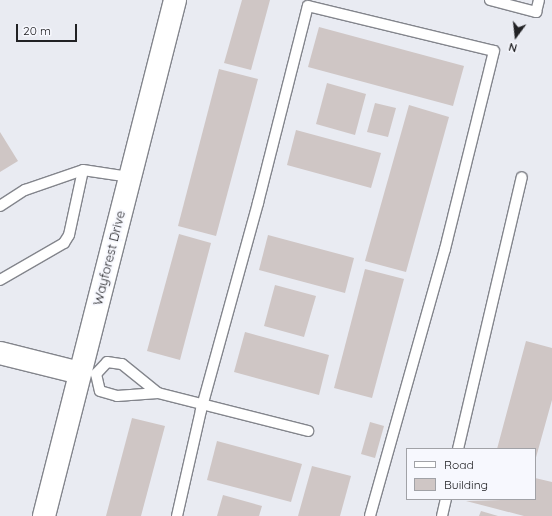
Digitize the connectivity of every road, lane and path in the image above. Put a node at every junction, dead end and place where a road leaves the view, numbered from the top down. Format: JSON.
{"nodes":[{"id":1,"x":175,"y":0,"type":"edge"},
{"id":2,"x":490,"y":0,"type":"edge"},
{"id":3,"x":538,"y":0,"type":"edge"},
{"id":4,"x":83,"y":170,"type":"junction"},
{"id":5,"x":130,"y":177,"type":"junction"},
{"id":6,"x":522,"y":177,"type":"dead end"},
{"id":7,"x":0,"y":206,"type":"edge"},
{"id":8,"x":0,"y":280,"type":"edge"},
{"id":9,"x":0,"y":353,"type":"edge"},
{"id":10,"x":88,"y":374,"type":"junction"},
{"id":11,"x":158,"y":393,"type":"junction"},
{"id":12,"x":202,"y":406,"type":"junction"},
{"id":13,"x":308,"y":431,"type":"dead end"},
{"id":14,"x":458,"y":448,"type":"edge"},
{"id":15,"x":446,"y":500,"type":"edge"},
{"id":16,"x":44,"y":516,"type":"edge"},
{"id":17,"x":177,"y":516,"type":"edge"},
{"id":18,"x":370,"y":516,"type":"edge"},
{"id":19,"x":442,"y":516,"type":"edge"}],
"edges":[{"from":1,"to":5,"type":"street","name":"Wayforest Drive"},
{"from":2,"to":3,"type":"lane"},
{"from":4,"to":5,"type":"lane"},
{"from":4,"to":7,"type":"lane"},
{"from":4,"to":8,"type":"lane"},
{"from":5,"to":10,"type":"street","name":"Wayforest Drive"},
{"from":6,"to":14,"type":"lane"},
{"from":9,"to":10,"type":"street"},
{"from":10,"to":11,"type":"lane"},
{"from":10,"to":11,"type":"lane"},
{"from":10,"to":16,"type":"street","name":"Wayforest Drive"},
{"from":11,"to":12,"type":"lane"},
{"from":12,"to":13,"type":"lane"},
{"from":12,"to":17,"type":"lane"},
{"from":12,"to":18,"type":"lane"},
{"from":15,"to":19,"type":"lane"}]}
